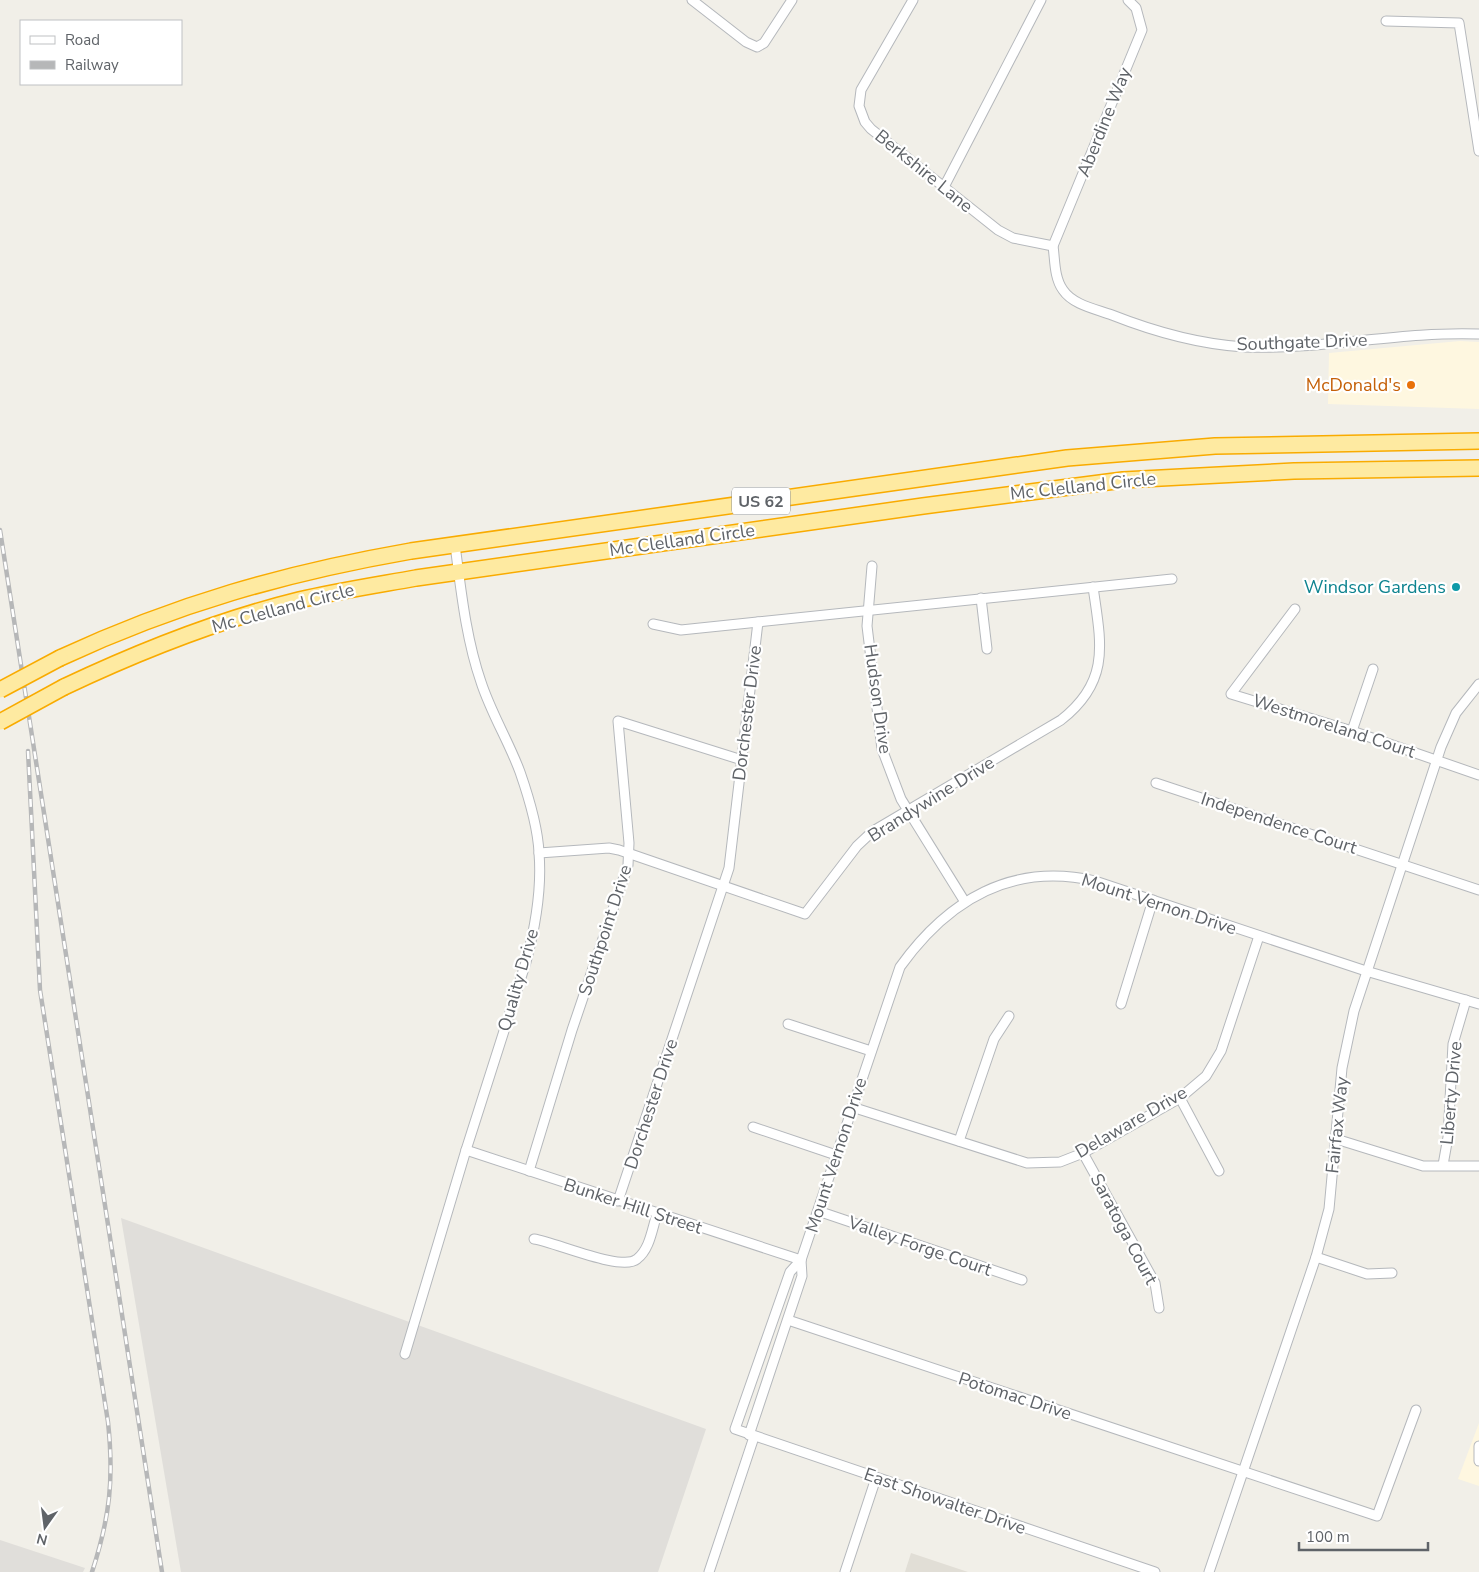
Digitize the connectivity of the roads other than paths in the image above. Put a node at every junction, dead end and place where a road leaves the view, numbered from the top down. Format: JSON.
{"nodes":[{"id":1,"x":692,"y":0,"type":"edge"},
{"id":2,"x":792,"y":0,"type":"edge"},
{"id":3,"x":912,"y":0,"type":"edge"},
{"id":4,"x":1041,"y":0,"type":"edge"},
{"id":5,"x":1128,"y":0,"type":"edge"},
{"id":6,"x":1386,"y":22,"type":"dead end"},
{"id":7,"x":1479,"y":151,"type":"edge"},
{"id":8,"x":944,"y":187,"type":"junction"},
{"id":9,"x":1053,"y":246,"type":"junction"},
{"id":10,"x":1479,"y":334,"type":"edge"},
{"id":11,"x":1479,"y":441,"type":"edge"},
{"id":12,"x":1479,"y":468,"type":"edge"},
{"id":13,"x":455,"y":544,"type":"junction"},
{"id":14,"x":872,"y":566,"type":"dead end"},
{"id":15,"x":459,"y":572,"type":"junction"},
{"id":16,"x":1172,"y":579,"type":"dead end"},
{"id":17,"x":1093,"y":587,"type":"junction"},
{"id":18,"x":981,"y":598,"type":"junction"},
{"id":19,"x":1295,"y":608,"type":"dead end"},
{"id":20,"x":869,"y":610,"type":"junction"},
{"id":21,"x":758,"y":622,"type":"junction"},
{"id":22,"x":653,"y":624,"type":"dead end"},
{"id":23,"x":986,"y":649,"type":"dead end"},
{"id":24,"x":1373,"y":669,"type":"dead end"},
{"id":25,"x":1479,"y":684,"type":"edge"},
{"id":26,"x":0,"y":690,"type":"edge"},
{"id":27,"x":0,"y":722,"type":"edge"},
{"id":28,"x":1352,"y":731,"type":"junction"},
{"id":29,"x":1437,"y":759,"type":"junction"},
{"id":30,"x":742,"y":760,"type":"junction"},
{"id":31,"x":1479,"y":775,"type":"edge"},
{"id":32,"x":1156,"y":783,"type":"dead end"},
{"id":33,"x":908,"y":810,"type":"junction"},
{"id":34,"x":540,"y":853,"type":"junction"},
{"id":35,"x":629,"y":853,"type":"junction"},
{"id":36,"x":1403,"y":863,"type":"junction"},
{"id":37,"x":723,"y":885,"type":"junction"},
{"id":38,"x":1479,"y":890,"type":"edge"},
{"id":39,"x":1153,"y":900,"type":"junction"},
{"id":40,"x":965,"y":902,"type":"junction"},
{"id":41,"x":1259,"y":936,"type":"junction"},
{"id":42,"x":1366,"y":971,"type":"junction"},
{"id":43,"x":1466,"y":1000,"type":"junction"},
{"id":44,"x":1121,"y":1004,"type":"dead end"},
{"id":45,"x":1479,"y":1004,"type":"edge"},
{"id":46,"x":1009,"y":1016,"type":"dead end"},
{"id":47,"x":788,"y":1024,"type":"dead end"},
{"id":48,"x":871,"y":1051,"type":"junction"},
{"id":49,"x":1180,"y":1098,"type":"junction"},
{"id":50,"x":852,"y":1107,"type":"junction"},
{"id":51,"x":753,"y":1127,"type":"dead end"},
{"id":52,"x":1336,"y":1139,"type":"junction"},
{"id":53,"x":958,"y":1141,"type":"junction"},
{"id":54,"x":466,"y":1150,"type":"junction"},
{"id":55,"x":1083,"y":1153,"type":"junction"},
{"id":56,"x":836,"y":1155,"type":"junction"},
{"id":57,"x":1443,"y":1165,"type":"junction"},
{"id":58,"x":1479,"y":1166,"type":"edge"},
{"id":59,"x":1219,"y":1170,"type":"dead end"},
{"id":60,"x":530,"y":1171,"type":"junction"},
{"id":61,"x":618,"y":1201,"type":"junction"},
{"id":62,"x":818,"y":1211,"type":"junction"},
{"id":63,"x":657,"y":1214,"type":"junction"},
{"id":64,"x":534,"y":1239,"type":"dead end"},
{"id":65,"x":1316,"y":1257,"type":"junction"},
{"id":66,"x":801,"y":1260,"type":"junction"},
{"id":67,"x":1392,"y":1273,"type":"dead end"},
{"id":68,"x":1022,"y":1280,"type":"dead end"},
{"id":69,"x":1159,"y":1308,"type":"dead end"},
{"id":70,"x":788,"y":1320,"type":"junction"},
{"id":71,"x":405,"y":1354,"type":"dead end"},
{"id":72,"x":1416,"y":1410,"type":"dead end"},
{"id":73,"x":735,"y":1429,"type":"joint"},
{"id":74,"x":752,"y":1436,"type":"junction"},
{"id":75,"x":1479,"y":1446,"type":"edge"},
{"id":76,"x":1479,"y":1461,"type":"edge"},
{"id":77,"x":1242,"y":1472,"type":"junction"},
{"id":78,"x":876,"y":1478,"type":"junction"},
{"id":79,"x":709,"y":1572,"type":"edge"},
{"id":80,"x":845,"y":1572,"type":"edge"},
{"id":81,"x":1155,"y":1572,"type":"edge"},
{"id":82,"x":1209,"y":1572,"type":"edge"}],
"edges":[{"from":1,"to":2,"type":"street"},
{"from":3,"to":8,"type":"street","name":"Berkshire Lane"},
{"from":4,"to":8,"type":"street"},
{"from":5,"to":9,"type":"street","name":"Aberdine Way"},
{"from":6,"to":7,"type":"street"},
{"from":8,"to":9,"type":"street","name":"Berkshire Lane"},
{"from":9,"to":10,"type":"street","name":"Southgate Drive"},
{"from":11,"to":13,"type":"highway","name":"Mc Clelland Circle","number":"US 62"},
{"from":12,"to":15,"type":"highway","name":"Mc Clelland Circle","number":"US 62"},
{"from":13,"to":15,"type":"street","name":"Quality Drive"},
{"from":13,"to":26,"type":"highway","name":"Mc Clelland Circle","number":"US 62","bridge":true},
{"from":14,"to":20,"type":"street","name":"Hudson Drive"},
{"from":15,"to":27,"type":"highway","name":"Mc Clelland Circle","number":"US 62","bridge":true},
{"from":15,"to":34,"type":"street","name":"Quality Drive"},
{"from":16,"to":17,"type":"street","name":"Dorchester Drive"},
{"from":17,"to":18,"type":"street","name":"Dorchester Drive"},
{"from":17,"to":33,"type":"street","name":"Brandywine Drive"},
{"from":18,"to":20,"type":"street","name":"Dorchester Drive"},
{"from":18,"to":23,"type":"street"},
{"from":19,"to":28,"type":"street","name":"Westmoreland Court"},
{"from":20,"to":21,"type":"street","name":"Dorchester Drive"},
{"from":20,"to":33,"type":"street","name":"Hudson Drive"},
{"from":21,"to":22,"type":"street"},
{"from":21,"to":30,"type":"street","name":"Dorchester Drive"},
{"from":24,"to":28,"type":"street"},
{"from":25,"to":29,"type":"street","name":"Fairfax Way"},
{"from":28,"to":29,"type":"street","name":"Westmoreland Court"},
{"from":29,"to":31,"type":"street","name":"Westmoreland Court"},
{"from":29,"to":36,"type":"street","name":"Fairfax Way"},
{"from":30,"to":35,"type":"street","name":"Southpoint Drive"},
{"from":30,"to":37,"type":"street","name":"Dorchester Drive"},
{"from":32,"to":36,"type":"street","name":"Independence Court"},
{"from":33,"to":37,"type":"street","name":"Brandywine Drive"},
{"from":33,"to":40,"type":"street","name":"Hudson Drive"},
{"from":34,"to":35,"type":"street","name":"Brandywine Drive"},
{"from":34,"to":54,"type":"street","name":"Quality Drive"},
{"from":35,"to":37,"type":"street","name":"Brandywine Drive"},
{"from":35,"to":60,"type":"street","name":"Southpoint Drive"},
{"from":36,"to":38,"type":"street","name":"Independence Court"},
{"from":36,"to":42,"type":"street","name":"Fairfax Way"},
{"from":37,"to":61,"type":"street","name":"Dorchester Drive"},
{"from":39,"to":40,"type":"street","name":"Mount Vernon Drive"},
{"from":39,"to":41,"type":"street","name":"Mount Vernon Drive"},
{"from":39,"to":44,"type":"street"},
{"from":40,"to":48,"type":"street","name":"Mount Vernon Drive"},
{"from":41,"to":42,"type":"street","name":"Mount Vernon Drive"},
{"from":41,"to":49,"type":"street","name":"Delaware Drive"},
{"from":42,"to":43,"type":"street","name":"Mount Vernon Drive"},
{"from":42,"to":52,"type":"street","name":"Fairfax Way"},
{"from":43,"to":45,"type":"street","name":"Mount Vernon Drive"},
{"from":43,"to":57,"type":"street","name":"Liberty Drive"},
{"from":46,"to":53,"type":"street"},
{"from":47,"to":48,"type":"street"},
{"from":48,"to":50,"type":"street","name":"Mount Vernon Drive"},
{"from":49,"to":55,"type":"street","name":"Delaware Drive"},
{"from":49,"to":59,"type":"street"},
{"from":50,"to":53,"type":"street","name":"Delaware Drive"},
{"from":50,"to":56,"type":"street","name":"Mount Vernon Drive"},
{"from":51,"to":56,"type":"street"},
{"from":52,"to":57,"type":"street","name":"Liberty Drive"},
{"from":52,"to":65,"type":"street","name":"Fairfax Way"},
{"from":53,"to":55,"type":"street","name":"Delaware Drive"},
{"from":54,"to":60,"type":"street","name":"Bunker Hill Street"},
{"from":54,"to":71,"type":"street","name":"Quality Drive"},
{"from":55,"to":69,"type":"street","name":"Saratoga Court"},
{"from":56,"to":62,"type":"street","name":"Mount Vernon Drive"},
{"from":57,"to":58,"type":"street"},
{"from":60,"to":61,"type":"street","name":"Bunker Hill Street"},
{"from":61,"to":63,"type":"street","name":"Bunker Hill Street"},
{"from":62,"to":66,"type":"street","name":"Mount Vernon Drive"},
{"from":62,"to":68,"type":"street","name":"Valley Forge Court"},
{"from":63,"to":64,"type":"street"},
{"from":63,"to":66,"type":"street","name":"Bunker Hill Street"},
{"from":65,"to":67,"type":"street"},
{"from":65,"to":77,"type":"street","name":"Fairfax Way"},
{"from":66,"to":70,"type":"street","name":"Mount Vernon Drive"},
{"from":66,"to":73,"type":"street","name":"Mount Vernon Drive"},
{"from":70,"to":74,"type":"street","name":"Mount Vernon Drive"},
{"from":70,"to":77,"type":"street","name":"Potomac Drive"},
{"from":72,"to":77,"type":"street","name":"Potomac Drive"},
{"from":73,"to":74,"type":"street","name":"East Showalter Drive"},
{"from":74,"to":78,"type":"street","name":"East Showalter Drive"},
{"from":74,"to":79,"type":"street","name":"Mount Vernon Drive"},
{"from":75,"to":76,"type":"street"},
{"from":77,"to":82,"type":"street","name":"Fairfax Way"},
{"from":78,"to":80,"type":"street"},
{"from":78,"to":81,"type":"street","name":"East Showalter Drive"}]}
